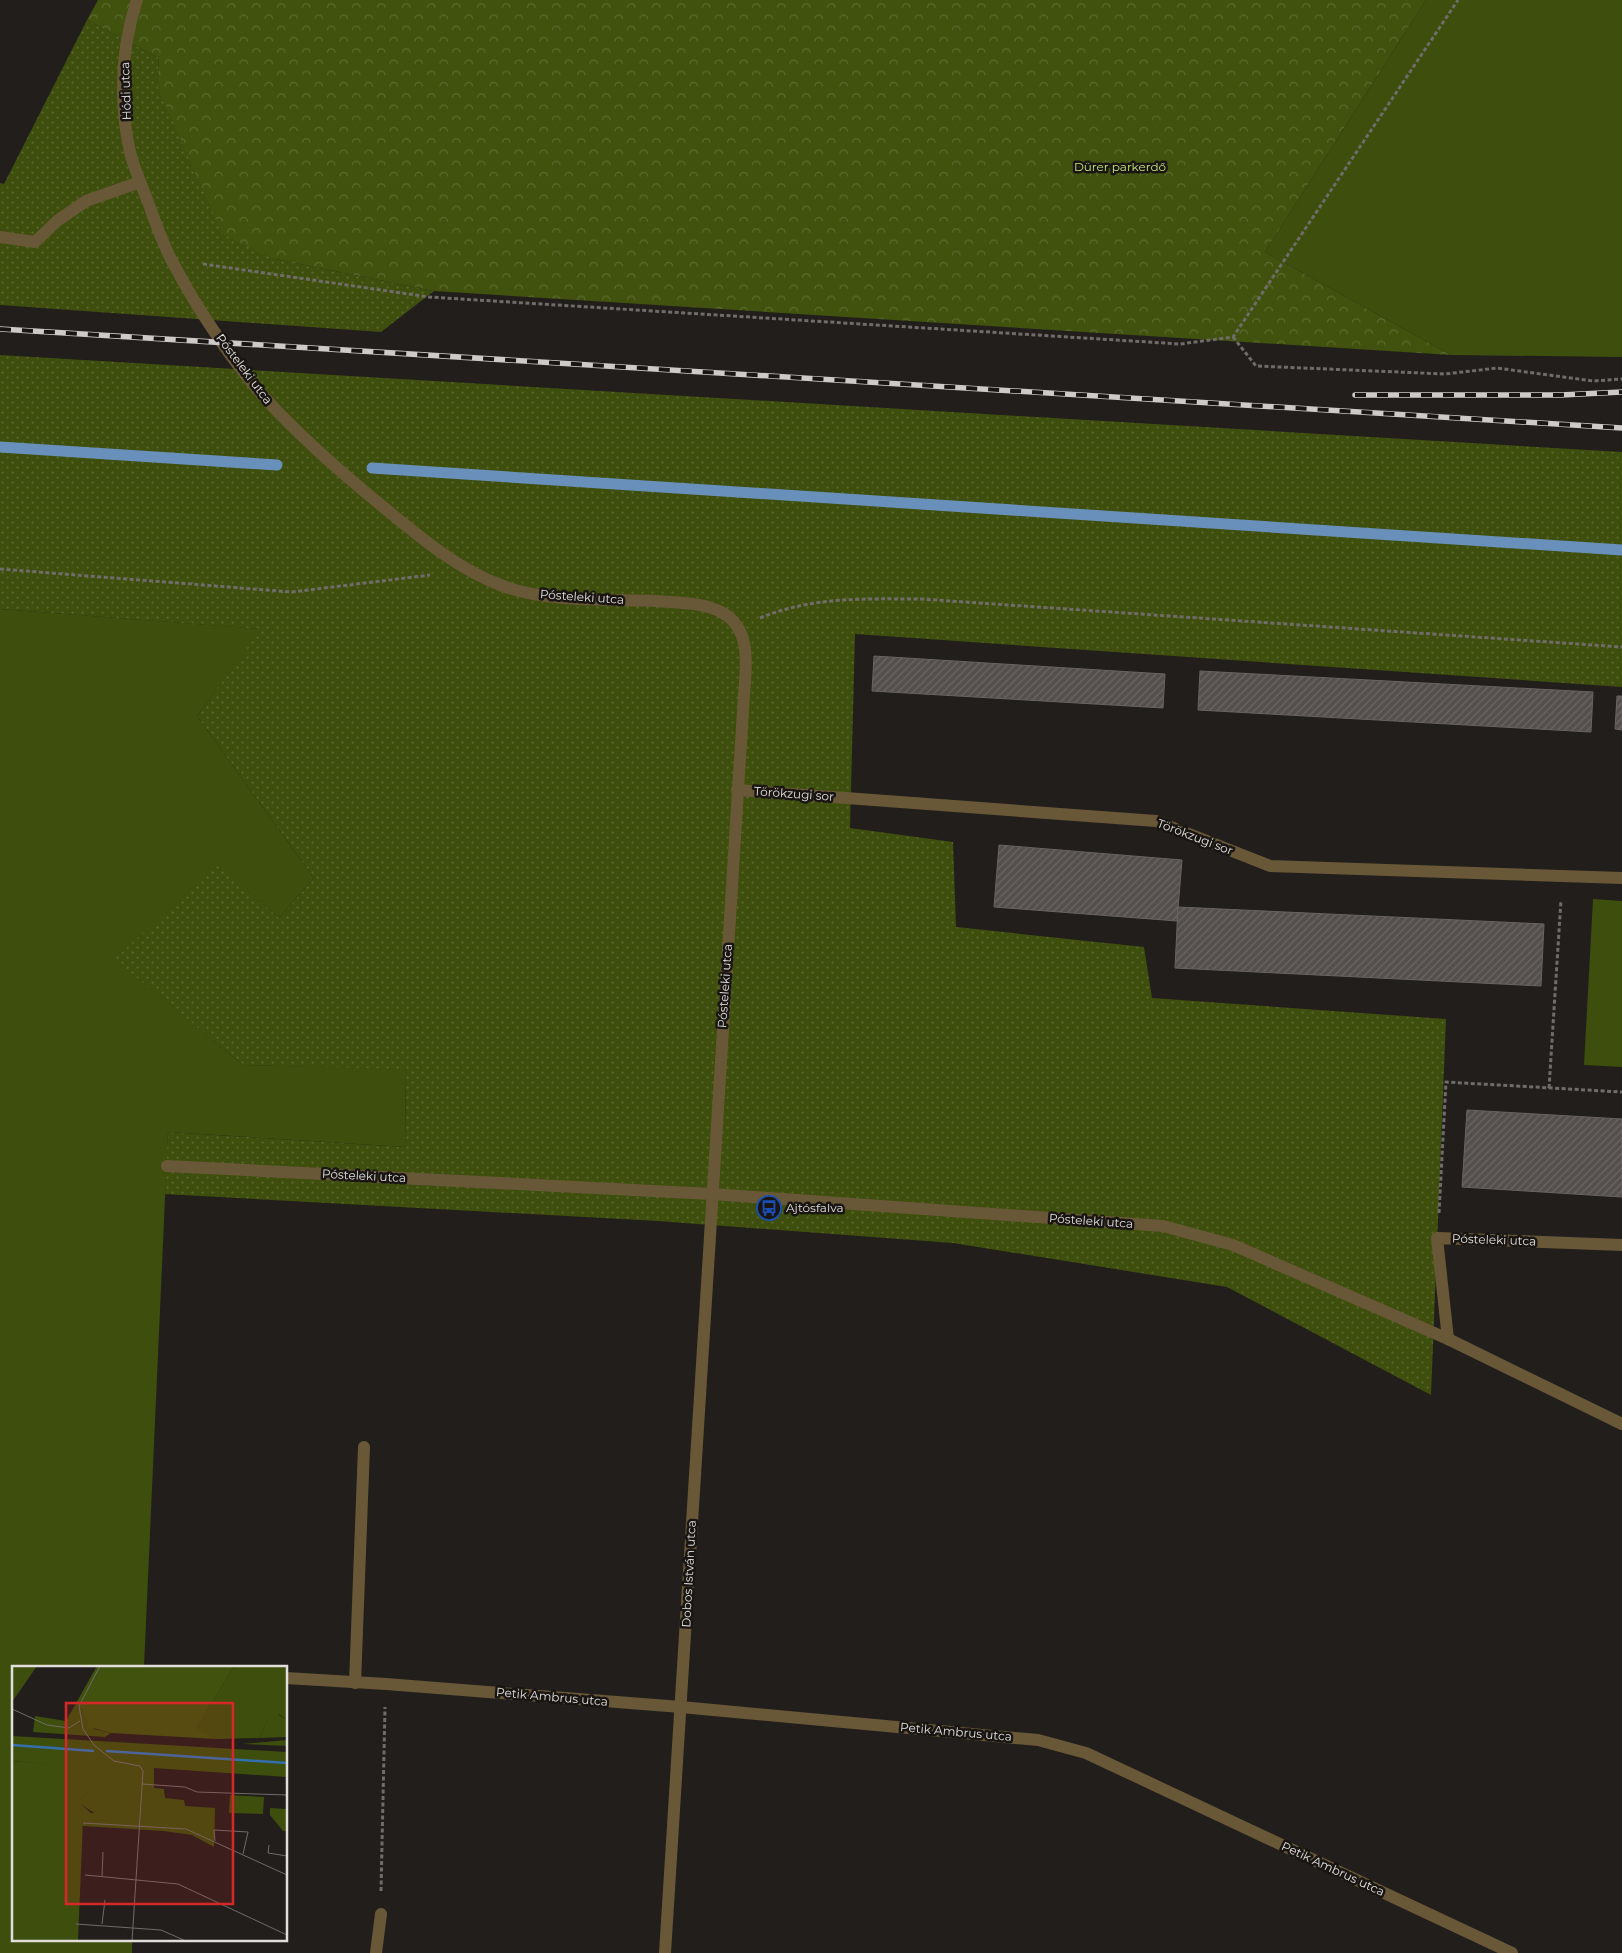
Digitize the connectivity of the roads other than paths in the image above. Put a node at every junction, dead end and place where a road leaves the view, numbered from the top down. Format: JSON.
{"nodes":[{"id":1,"x":137,"y":0,"type":"edge"},
{"id":2,"x":140,"y":182,"type":"junction"},
{"id":3,"x":0,"y":236,"type":"edge"},
{"id":4,"x":737,"y":790,"type":"junction"},
{"id":5,"x":1622,"y":878,"type":"edge"},
{"id":6,"x":167,"y":1166,"type":"dead end"},
{"id":7,"x":712,"y":1194,"type":"junction"},
{"id":8,"x":1622,"y":1245,"type":"edge"},
{"id":9,"x":1448,"y":1339,"type":"junction"},
{"id":10,"x":1622,"y":1424,"type":"edge"},
{"id":11,"x":364,"y":1447,"type":"dead end"},
{"id":12,"x":288,"y":1678,"type":"edge"},
{"id":13,"x":355,"y":1683,"type":"junction"},
{"id":14,"x":681,"y":1707,"type":"junction"},
{"id":15,"x":381,"y":1914,"type":"road end"},
{"id":16,"x":376,"y":1953,"type":"edge"},
{"id":17,"x":665,"y":1953,"type":"edge"},
{"id":18,"x":1512,"y":1953,"type":"edge"}],
"edges":[{"from":1,"to":2,"type":"street","name":"Hódi utca"},
{"from":2,"to":3,"type":"street"},
{"from":2,"to":4,"type":"street","name":"Pósteleki utca"},
{"from":4,"to":5,"type":"street","name":"Törökzugi sor"},
{"from":4,"to":7,"type":"street","name":"Pósteleki utca"},
{"from":6,"to":7,"type":"street","name":"Pósteleki utca"},
{"from":7,"to":9,"type":"street","name":"Pósteleki utca"},
{"from":7,"to":14,"type":"street","name":"Dobos István utca"},
{"from":8,"to":9,"type":"street","name":"Pósteleki utca"},
{"from":9,"to":10,"type":"street","name":"Pósteleki utca"},
{"from":11,"to":13,"type":"street"},
{"from":12,"to":13,"type":"street","name":"Petik Ambrus utca"},
{"from":13,"to":14,"type":"street","name":"Petik Ambrus utca"},
{"from":14,"to":17,"type":"street","name":"Dobos István utca"},
{"from":14,"to":18,"type":"street","name":"Petik Ambrus utca"},
{"from":15,"to":16,"type":"street"}]}
